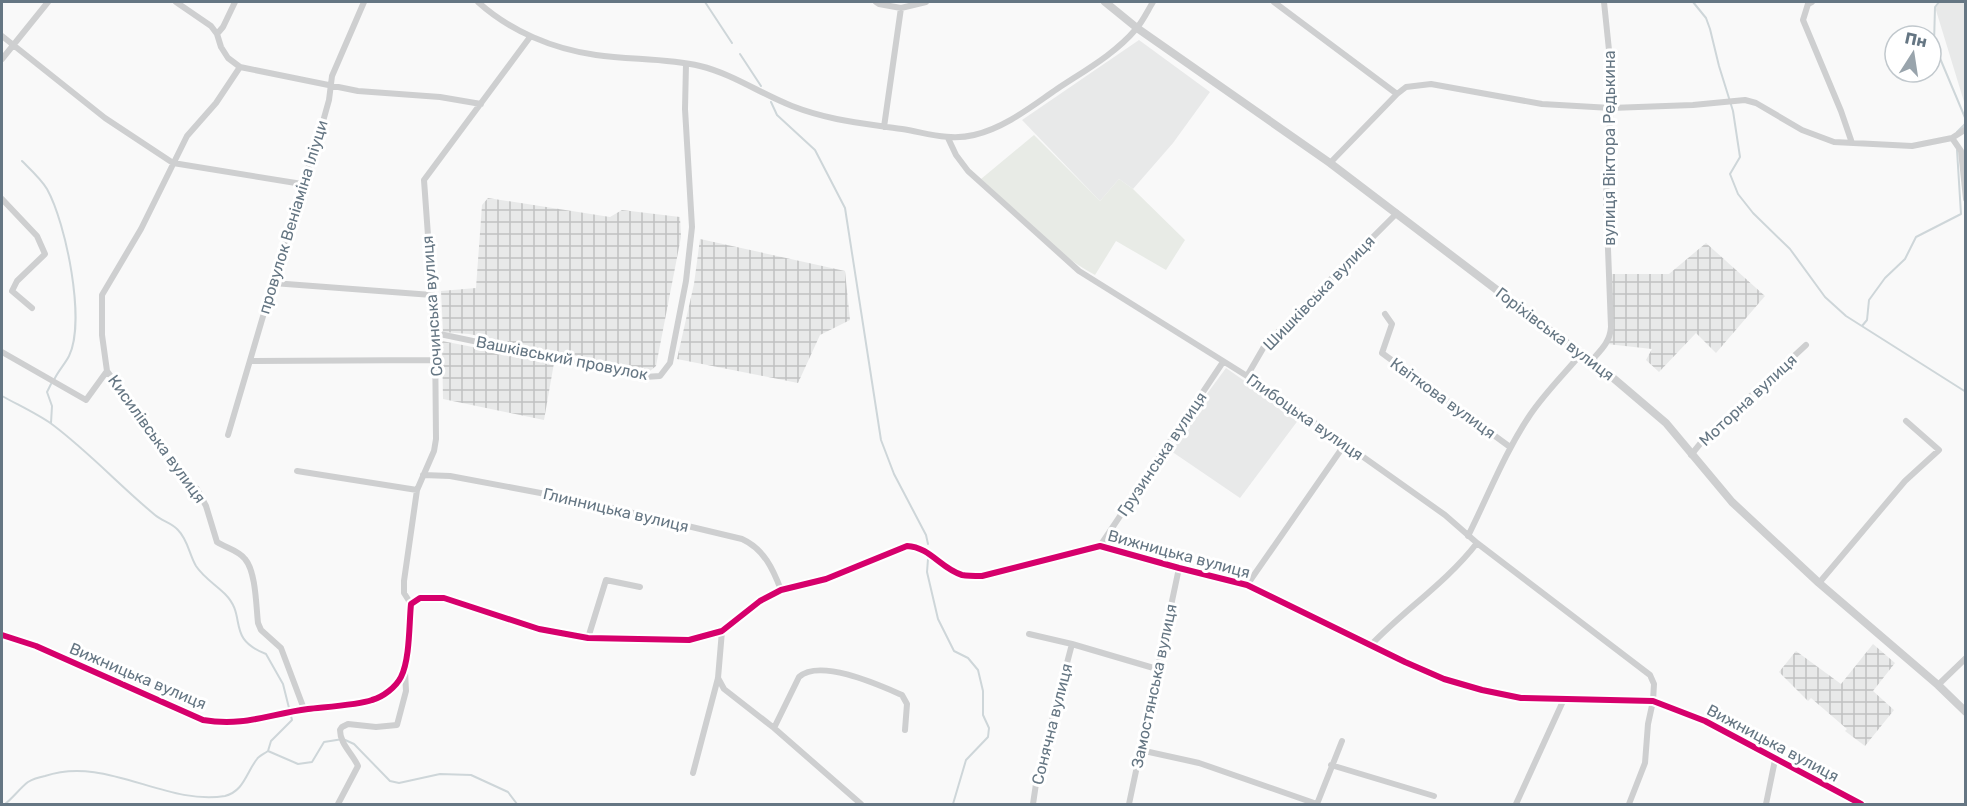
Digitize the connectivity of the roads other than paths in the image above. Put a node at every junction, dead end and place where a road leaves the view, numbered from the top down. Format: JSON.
{"nodes":[{"id":1,"x":48,"y":2,"type":"edge"},
{"id":2,"x":176,"y":2,"type":"edge"},
{"id":3,"x":235,"y":2,"type":"edge"},
{"id":4,"x":364,"y":2,"type":"edge"},
{"id":5,"x":478,"y":2,"type":"edge"},
{"id":6,"x":876,"y":2,"type":"edge"},
{"id":7,"x":926,"y":2,"type":"edge"},
{"id":8,"x":1105,"y":2,"type":"edge"},
{"id":9,"x":1153,"y":2,"type":"edge"},
{"id":10,"x":1274,"y":2,"type":"edge"},
{"id":11,"x":1604,"y":2,"type":"edge"},
{"id":12,"x":1812,"y":2,"type":"edge"},
{"id":13,"x":901,"y":8,"type":"junction"},
{"id":14,"x":1137,"y":28,"type":"junction"},
{"id":15,"x":217,"y":34,"type":"junction"},
{"id":16,"x":2,"y":36,"type":"edge"},
{"id":17,"x":530,"y":37,"type":"junction"},
{"id":18,"x":14,"y":45,"type":"junction"},
{"id":19,"x":2,"y":59,"type":"edge"},
{"id":20,"x":686,"y":64,"type":"junction"},
{"id":21,"x":240,"y":67,"type":"junction"},
{"id":22,"x":331,"y":85,"type":"junction"},
{"id":23,"x":1397,"y":94,"type":"junction"},
{"id":24,"x":481,"y":104,"type":"junction"},
{"id":25,"x":1611,"y":108,"type":"junction"},
{"id":26,"x":884,"y":127,"type":"junction"},
{"id":27,"x":1965,"y":129,"type":"edge"},
{"id":28,"x":948,"y":138,"type":"junction"},
{"id":29,"x":1952,"y":138,"type":"junction"},
{"id":30,"x":1852,"y":143,"type":"junction"},
{"id":31,"x":173,"y":163,"type":"junction"},
{"id":32,"x":1330,"y":163,"type":"junction"},
{"id":33,"x":302,"y":184,"type":"junction"},
{"id":34,"x":2,"y":199,"type":"edge"},
{"id":35,"x":1965,"y":199,"type":"edge"},
{"id":36,"x":1397,"y":213,"type":"junction"},
{"id":37,"x":273,"y":283,"type":"junction"},
{"id":38,"x":432,"y":295,"type":"junction"},
{"id":39,"x":32,"y":308,"type":"dead end"},
{"id":40,"x":1385,"y":314,"type":"dead end"},
{"id":41,"x":435,"y":333,"type":"junction"},
{"id":42,"x":1806,"y":345,"type":"dead end"},
{"id":43,"x":2,"y":352,"type":"edge"},
{"id":44,"x":1581,"y":354,"type":"junction"},
{"id":45,"x":436,"y":360,"type":"junction"},
{"id":46,"x":1592,"y":360,"type":"junction"},
{"id":47,"x":250,"y":361,"type":"junction"},
{"id":48,"x":1223,"y":362,"type":"junction"},
{"id":49,"x":107,"y":371,"type":"junction"},
{"id":50,"x":1247,"y":376,"type":"junction"},
{"id":51,"x":1906,"y":421,"type":"dead end"},
{"id":52,"x":228,"y":435,"type":"dead end"},
{"id":53,"x":1344,"y":444,"type":"junction"},
{"id":54,"x":1510,"y":447,"type":"junction"},
{"id":55,"x":1691,"y":455,"type":"junction"},
{"id":56,"x":297,"y":471,"type":"dead end"},
{"id":57,"x":423,"y":475,"type":"junction"},
{"id":58,"x":417,"y":490,"type":"junction"},
{"id":59,"x":1468,"y":536,"type":"junction"},
{"id":60,"x":1477,"y":543,"type":"junction"},
{"id":61,"x":1100,"y":546,"type":"junction"},
{"id":62,"x":1179,"y":568,"type":"junction"},
{"id":63,"x":1819,"y":583,"type":"junction"},
{"id":64,"x":1247,"y":585,"type":"junction"},
{"id":65,"x":640,"y":587,"type":"dead end"},
{"id":66,"x":781,"y":590,"type":"junction"},
{"id":67,"x":411,"y":604,"type":"junction"},
{"id":68,"x":722,"y":631,"type":"junction"},
{"id":69,"x":1029,"y":634,"type":"dead end"},
{"id":70,"x":2,"y":635,"type":"edge"},
{"id":71,"x":588,"y":638,"type":"junction"},
{"id":72,"x":1072,"y":644,"type":"junction"},
{"id":73,"x":1370,"y":646,"type":"junction"},
{"id":74,"x":1965,"y":658,"type":"edge"},
{"id":75,"x":405,"y":666,"type":"junction"},
{"id":76,"x":1157,"y":669,"type":"junction"},
{"id":77,"x":718,"y":678,"type":"junction"},
{"id":78,"x":1938,"y":685,"type":"junction"},
{"id":79,"x":1564,"y":699,"type":"junction"},
{"id":80,"x":1653,"y":701,"type":"junction"},
{"id":81,"x":301,"y":710,"type":"junction"},
{"id":82,"x":1965,"y":712,"type":"edge"},
{"id":83,"x":774,"y":728,"type":"junction"},
{"id":84,"x":905,"y":730,"type":"dead end"},
{"id":85,"x":1342,"y":741,"type":"dead end"},
{"id":86,"x":1140,"y":750,"type":"junction"},
{"id":87,"x":1775,"y":760,"type":"junction"},
{"id":88,"x":1331,"y":765,"type":"junction"},
{"id":89,"x":693,"y":773,"type":"dead end"},
{"id":90,"x":1434,"y":796,"type":"dead end"},
{"id":91,"x":338,"y":804,"type":"edge"},
{"id":92,"x":861,"y":804,"type":"edge"},
{"id":93,"x":1033,"y":804,"type":"edge"},
{"id":94,"x":1129,"y":804,"type":"edge"},
{"id":95,"x":1317,"y":804,"type":"edge"},
{"id":96,"x":1516,"y":804,"type":"edge"},
{"id":97,"x":1629,"y":804,"type":"edge"},
{"id":98,"x":1766,"y":804,"type":"edge"},
{"id":99,"x":1861,"y":804,"type":"edge"}],
"edges":[{"from":1,"to":18,"type":"street"},
{"from":2,"to":15,"type":"street"},
{"from":3,"to":15,"type":"street"},
{"from":4,"to":22,"type":"street","name":"провулок Веніаміна Іліуци"},
{"from":5,"to":17,"type":"street"},
{"from":6,"to":13,"type":"street"},
{"from":7,"to":13,"type":"street"},
{"from":8,"to":14,"type":"street","name":"Горіхівська вулиця"},
{"from":9,"to":14,"type":"street"},
{"from":10,"to":23,"type":"street"},
{"from":11,"to":25,"type":"street","name":"вулиця Віктора Редькина"},
{"from":12,"to":30,"type":"street"},
{"from":13,"to":26,"type":"street"},
{"from":14,"to":28,"type":"street"},
{"from":14,"to":32,"type":"street","name":"Горіхівська вулиця"},
{"from":15,"to":21,"type":"street"},
{"from":16,"to":18,"type":"street"},
{"from":17,"to":20,"type":"street"},
{"from":17,"to":24,"type":"street","name":"Сочинська вулиця"},
{"from":18,"to":19,"type":"street"},
{"from":18,"to":31,"type":"street"},
{"from":20,"to":26,"type":"street"},
{"from":20,"to":41,"type":"street","name":"Вашківський провулок"},
{"from":21,"to":22,"type":"street"},
{"from":21,"to":31,"type":"street","name":"Кисилівська вулиця"},
{"from":22,"to":24,"type":"street"},
{"from":22,"to":33,"type":"street","name":"провулок Веніаміна Іліуци"},
{"from":23,"to":25,"type":"street"},
{"from":23,"to":32,"type":"street"},
{"from":24,"to":38,"type":"street","name":"Сочинська вулиця"},
{"from":25,"to":30,"type":"street"},
{"from":25,"to":46,"type":"street","name":"вулиця Віктора Редькина"},
{"from":26,"to":28,"type":"street"},
{"from":27,"to":29,"type":"street"},
{"from":28,"to":48,"type":"street","name":"Глибоцька вулиця"},
{"from":29,"to":30,"type":"street"},
{"from":29,"to":35,"type":"street"},
{"from":31,"to":33,"type":"street"},
{"from":31,"to":49,"type":"street","name":"Кисилівська вулиця"},
{"from":32,"to":36,"type":"street","name":"Горіхівська вулиця"},
{"from":33,"to":37,"type":"street","name":"провулок Веніаміна Іліуци"},
{"from":34,"to":39,"type":"street"},
{"from":36,"to":44,"type":"street","name":"Горіхівська вулиця"},
{"from":36,"to":50,"type":"street","name":"Шишківська вулиця"},
{"from":37,"to":38,"type":"street"},
{"from":37,"to":47,"type":"street","name":"провулок Веніаміна Іліуци"},
{"from":38,"to":41,"type":"street","name":"Сочинська вулиця"},
{"from":40,"to":54,"type":"street","name":"Квіткова вулиця"},
{"from":41,"to":45,"type":"street","name":"Сочинська вулиця"},
{"from":42,"to":55,"type":"street","name":"Моторна вулиця"},
{"from":43,"to":49,"type":"street"},
{"from":44,"to":46,"type":"street","name":"Горіхівська вулиця"},
{"from":44,"to":54,"type":"street"},
{"from":45,"to":47,"type":"street"},
{"from":45,"to":57,"type":"street","name":"Сочинська вулиця"},
{"from":46,"to":55,"type":"street","name":"Горіхівська вулиця"},
{"from":47,"to":52,"type":"street","name":"провулок Веніаміна Іліуци"},
{"from":48,"to":50,"type":"street","name":"Глибоцька вулиця"},
{"from":48,"to":61,"type":"street","name":"Грузинська вулиця"},
{"from":49,"to":81,"type":"street","name":"Кисилівська вулиця"},
{"from":50,"to":53,"type":"street","name":"Глибоцька вулиця"},
{"from":51,"to":63,"type":"street"},
{"from":53,"to":59,"type":"street","name":"Глибоцька вулиця"},
{"from":53,"to":64,"type":"street"},
{"from":54,"to":59,"type":"street"},
{"from":55,"to":63,"type":"street","name":"Горіхівська вулиця"},
{"from":56,"to":58,"type":"street"},
{"from":57,"to":58,"type":"street","name":"Сочинська вулиця"},
{"from":57,"to":66,"type":"street","name":"Глинницька вулиця"},
{"from":58,"to":67,"type":"street","name":"Сочинська вулиця"},
{"from":59,"to":60,"type":"street","name":"Глибоцька вулиця"},
{"from":60,"to":73,"type":"street"},
{"from":60,"to":80,"type":"street","name":"Глибоцька вулиця"},
{"from":61,"to":62,"type":"street","name":"Вижницька вулиця"},
{"from":61,"to":66,"type":"street","name":"Вижницька вулиця"},
{"from":62,"to":64,"type":"street","name":"Вижницька вулиця"},
{"from":62,"to":76,"type":"street","name":"Замостянська вулиця"},
{"from":63,"to":78,"type":"street","name":"Горіхівська вулиця"},
{"from":64,"to":73,"type":"street","name":"Вижницька вулиця"},
{"from":65,"to":71,"type":"street"},
{"from":66,"to":68,"type":"street","name":"Вижницька вулиця"},
{"from":67,"to":71,"type":"street","name":"Вижницька вулиця"},
{"from":67,"to":75,"type":"street","name":"Вижницька вулиця"},
{"from":68,"to":71,"type":"street","name":"Вижницька вулиця"},
{"from":68,"to":77,"type":"street"},
{"from":69,"to":72,"type":"street","name":"Сонячна вулиця"},
{"from":70,"to":81,"type":"street","name":"Вижницька вулиця"},
{"from":72,"to":76,"type":"street","name":"Сонячна вулиця"},
{"from":72,"to":93,"type":"street","name":"Сонячна вулиця"},
{"from":73,"to":79,"type":"street","name":"Вижницька вулиця"},
{"from":74,"to":78,"type":"street"},
{"from":75,"to":81,"type":"street","name":"Вижницька вулиця"},
{"from":75,"to":91,"type":"street"},
{"from":76,"to":86,"type":"street","name":"Замостянська вулиця"},
{"from":77,"to":83,"type":"street"},
{"from":77,"to":89,"type":"street"},
{"from":78,"to":82,"type":"street","name":"Горіхівська вулиця"},
{"from":79,"to":80,"type":"street","name":"Вижницька вулиця"},
{"from":79,"to":96,"type":"street"},
{"from":80,"to":87,"type":"street","name":"Вижницька вулиця"},
{"from":80,"to":97,"type":"street"},
{"from":83,"to":84,"type":"street"},
{"from":83,"to":92,"type":"street"},
{"from":85,"to":88,"type":"street"},
{"from":86,"to":94,"type":"street","name":"Замостянська вулиця"},
{"from":86,"to":95,"type":"street"},
{"from":87,"to":98,"type":"street"},
{"from":87,"to":99,"type":"street","name":"Вижницька вулиця"},
{"from":88,"to":90,"type":"street"},
{"from":88,"to":95,"type":"street"}]}
